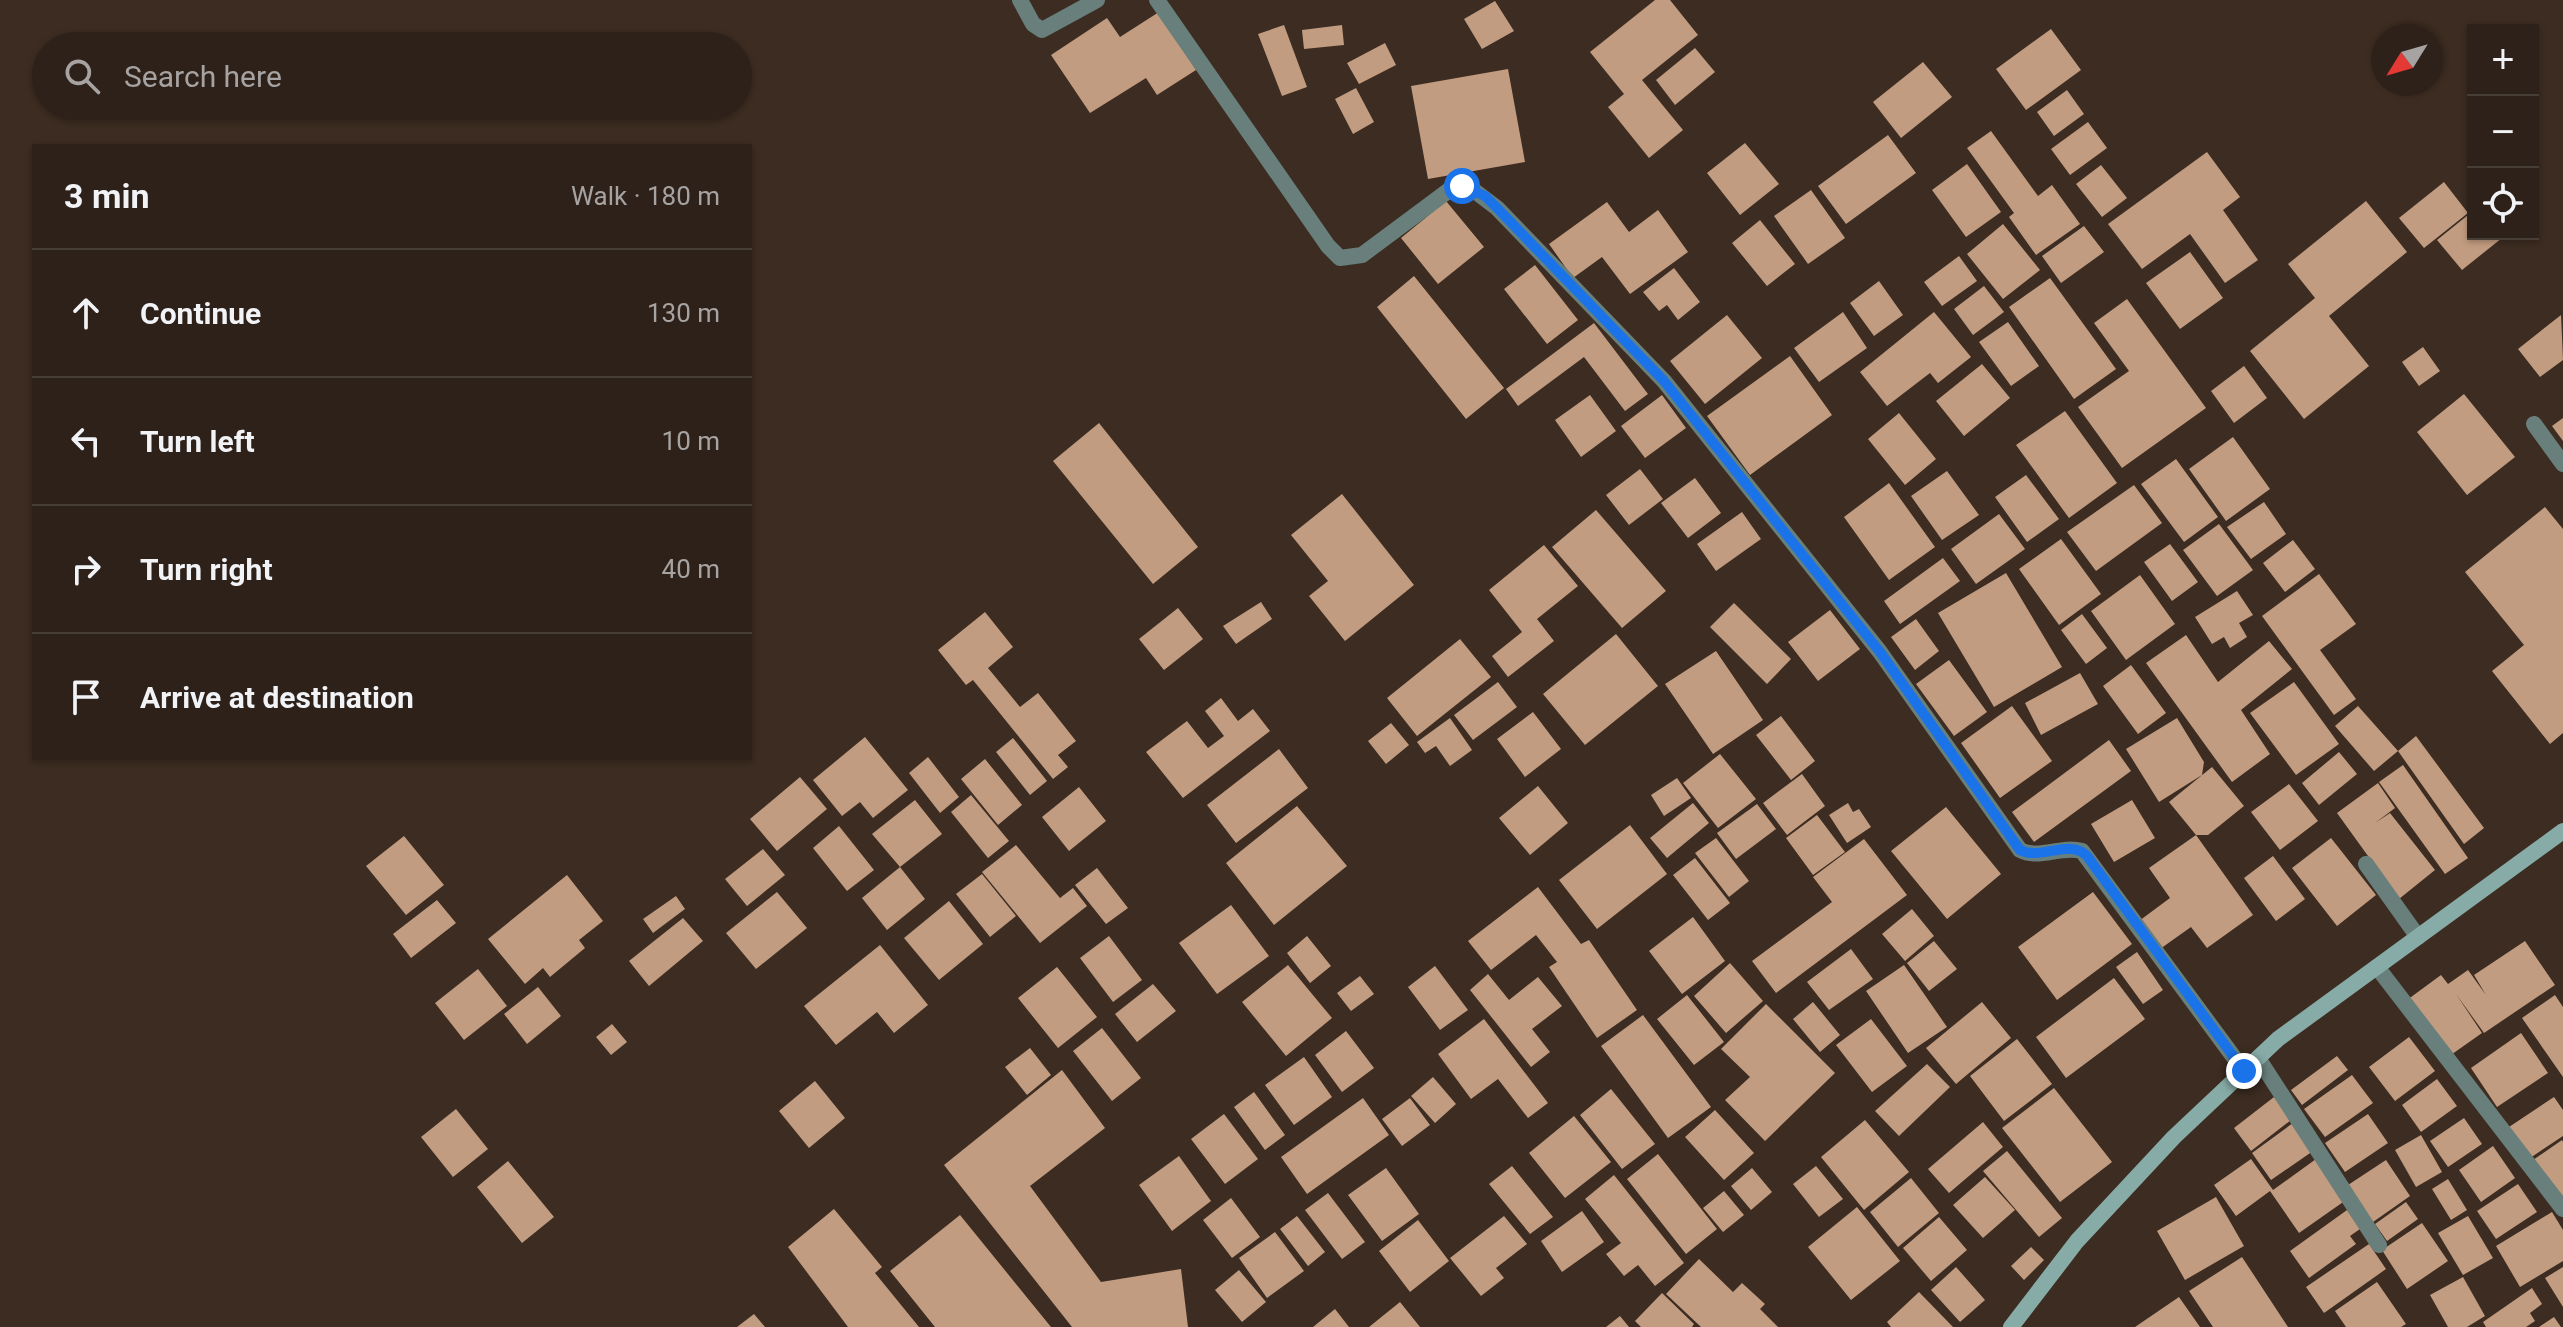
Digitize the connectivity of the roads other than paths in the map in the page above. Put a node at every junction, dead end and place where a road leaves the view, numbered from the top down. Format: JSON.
{"nodes":[{"id":1,"x":1020,"y":0,"type":"edge"},
{"id":2,"x":1097,"y":0,"type":"edge"},
{"id":3,"x":1157,"y":0,"type":"edge"},
{"id":4,"x":2534,"y":424,"type":"dead end"},
{"id":5,"x":2563,"y":464,"type":"edge"},
{"id":6,"x":2563,"y":831,"type":"edge"},
{"id":7,"x":2366,"y":864,"type":"dead end"},
{"id":8,"x":2418,"y":937,"type":"junction"},
{"id":9,"x":2377,"y":967,"type":"junction"},
{"id":10,"x":2258,"y":1058,"type":"junction"},
{"id":11,"x":2244,"y":1071,"type":"junction"},
{"id":12,"x":2563,"y":1209,"type":"edge"},
{"id":13,"x":2379,"y":1245,"type":"dead end"},
{"id":14,"x":2011,"y":1327,"type":"edge"}],
"edges":[{"from":1,"to":2,"type":"street"},
{"from":3,"to":11,"type":"street"},
{"from":4,"to":5,"type":"street"},
{"from":6,"to":8,"type":"main road"},
{"from":7,"to":8,"type":"street"},
{"from":8,"to":9,"type":"main road"},
{"from":9,"to":10,"type":"main road"},
{"from":9,"to":12,"type":"street"},
{"from":10,"to":11,"type":"main road"},
{"from":10,"to":13,"type":"street"},
{"from":11,"to":14,"type":"main road"}]}
